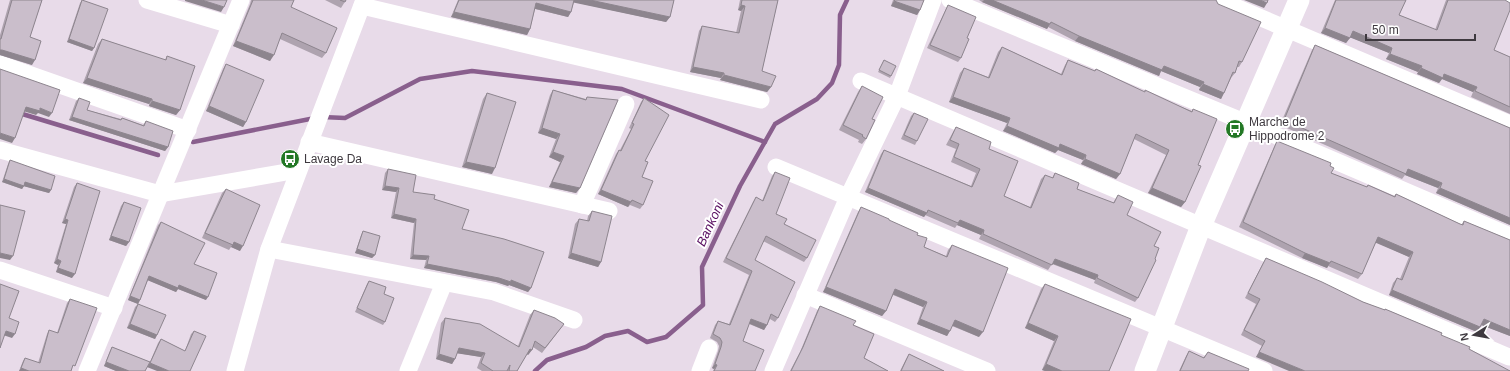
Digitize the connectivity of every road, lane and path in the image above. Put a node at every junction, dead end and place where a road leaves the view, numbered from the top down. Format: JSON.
{"nodes":[{"id":1,"x":147,"y":0,"type":"edge"},
{"id":2,"x":241,"y":0,"type":"edge"},
{"id":3,"x":932,"y":0,"type":"edge"},
{"id":4,"x":950,"y":0,"type":"edge"},
{"id":5,"x":1219,"y":0,"type":"edge"},
{"id":6,"x":1299,"y":0,"type":"edge"},
{"id":7,"x":363,"y":3,"type":"edge"},
{"id":8,"x":231,"y":25,"type":"junction"},
{"id":9,"x":1288,"y":30,"type":"junction"},
{"id":10,"x":0,"y":64,"type":"edge"},
{"id":11,"x":860,"y":81,"type":"dead end"},
{"id":12,"x":897,"y":96,"type":"junction"},
{"id":13,"x":761,"y":100,"type":"dead end"},
{"id":14,"x":626,"y":104,"type":"dead end"},
{"id":15,"x":1247,"y":123,"type":"junction"},
{"id":16,"x":1510,"y":124,"type":"edge"},
{"id":17,"x":188,"y":130,"type":"junction"},
{"id":18,"x":309,"y":142,"type":"junction"},
{"id":19,"x":0,"y":150,"type":"edge"},
{"id":20,"x":776,"y":167,"type":"dead end"},
{"id":21,"x":298,"y":170,"type":"junction"},
{"id":22,"x":160,"y":194,"type":"junction"},
{"id":23,"x":848,"y":197,"type":"junction"},
{"id":24,"x":582,"y":205,"type":"junction"},
{"id":25,"x":609,"y":211,"type":"dead end"},
{"id":26,"x":1201,"y":226,"type":"junction"},
{"id":27,"x":1510,"y":236,"type":"edge"},
{"id":28,"x":269,"y":249,"type":"junction"},
{"id":29,"x":0,"y":270,"type":"edge"},
{"id":30,"x":444,"y":283,"type":"junction"},
{"id":31,"x":805,"y":295,"type":"junction"},
{"id":32,"x":114,"y":308,"type":"junction"},
{"id":33,"x":574,"y":320,"type":"dead end"},
{"id":34,"x":1161,"y":328,"type":"junction"},
{"id":35,"x":709,"y":348,"type":"dead end"},
{"id":36,"x":1509,"y":357,"type":"edge"},
{"id":37,"x":87,"y":371,"type":"edge"},
{"id":38,"x":236,"y":371,"type":"edge"},
{"id":39,"x":408,"y":371,"type":"edge"},
{"id":40,"x":700,"y":371,"type":"edge"},
{"id":41,"x":773,"y":371,"type":"edge"},
{"id":42,"x":987,"y":371,"type":"edge"},
{"id":43,"x":1145,"y":371,"type":"edge"},
{"id":44,"x":1264,"y":371,"type":"edge"}],
"edges":[{"from":1,"to":8,"type":"street"},
{"from":2,"to":8,"type":"street"},
{"from":3,"to":12,"type":"street"},
{"from":4,"to":15,"type":"street"},
{"from":5,"to":9,"type":"street"},
{"from":6,"to":9,"type":"street"},
{"from":7,"to":13,"type":"street"},
{"from":7,"to":18,"type":"street"},
{"from":8,"to":17,"type":"street"},
{"from":9,"to":15,"type":"street"},
{"from":9,"to":16,"type":"street"},
{"from":10,"to":17,"type":"street"},
{"from":11,"to":12,"type":"street"},
{"from":12,"to":23,"type":"street"},
{"from":12,"to":26,"type":"street"},
{"from":14,"to":24,"type":"street"},
{"from":15,"to":26,"type":"street"},
{"from":15,"to":27,"type":"street"},
{"from":17,"to":22,"type":"street"},
{"from":18,"to":21,"type":"street"},
{"from":18,"to":24,"type":"street"},
{"from":19,"to":22,"type":"street"},
{"from":20,"to":23,"type":"street"},
{"from":21,"to":22,"type":"street"},
{"from":21,"to":28,"type":"street"},
{"from":22,"to":32,"type":"street"},
{"from":23,"to":31,"type":"street"},
{"from":23,"to":34,"type":"street"},
{"from":24,"to":25,"type":"street"},
{"from":26,"to":34,"type":"street"},
{"from":26,"to":36,"type":"street"},
{"from":28,"to":30,"type":"street"},
{"from":28,"to":38,"type":"street"},
{"from":29,"to":32,"type":"street"},
{"from":30,"to":33,"type":"street"},
{"from":30,"to":39,"type":"street"},
{"from":31,"to":41,"type":"street"},
{"from":31,"to":42,"type":"street"},
{"from":32,"to":37,"type":"street"},
{"from":34,"to":43,"type":"street"},
{"from":34,"to":44,"type":"street"},
{"from":35,"to":40,"type":"street"}]}
